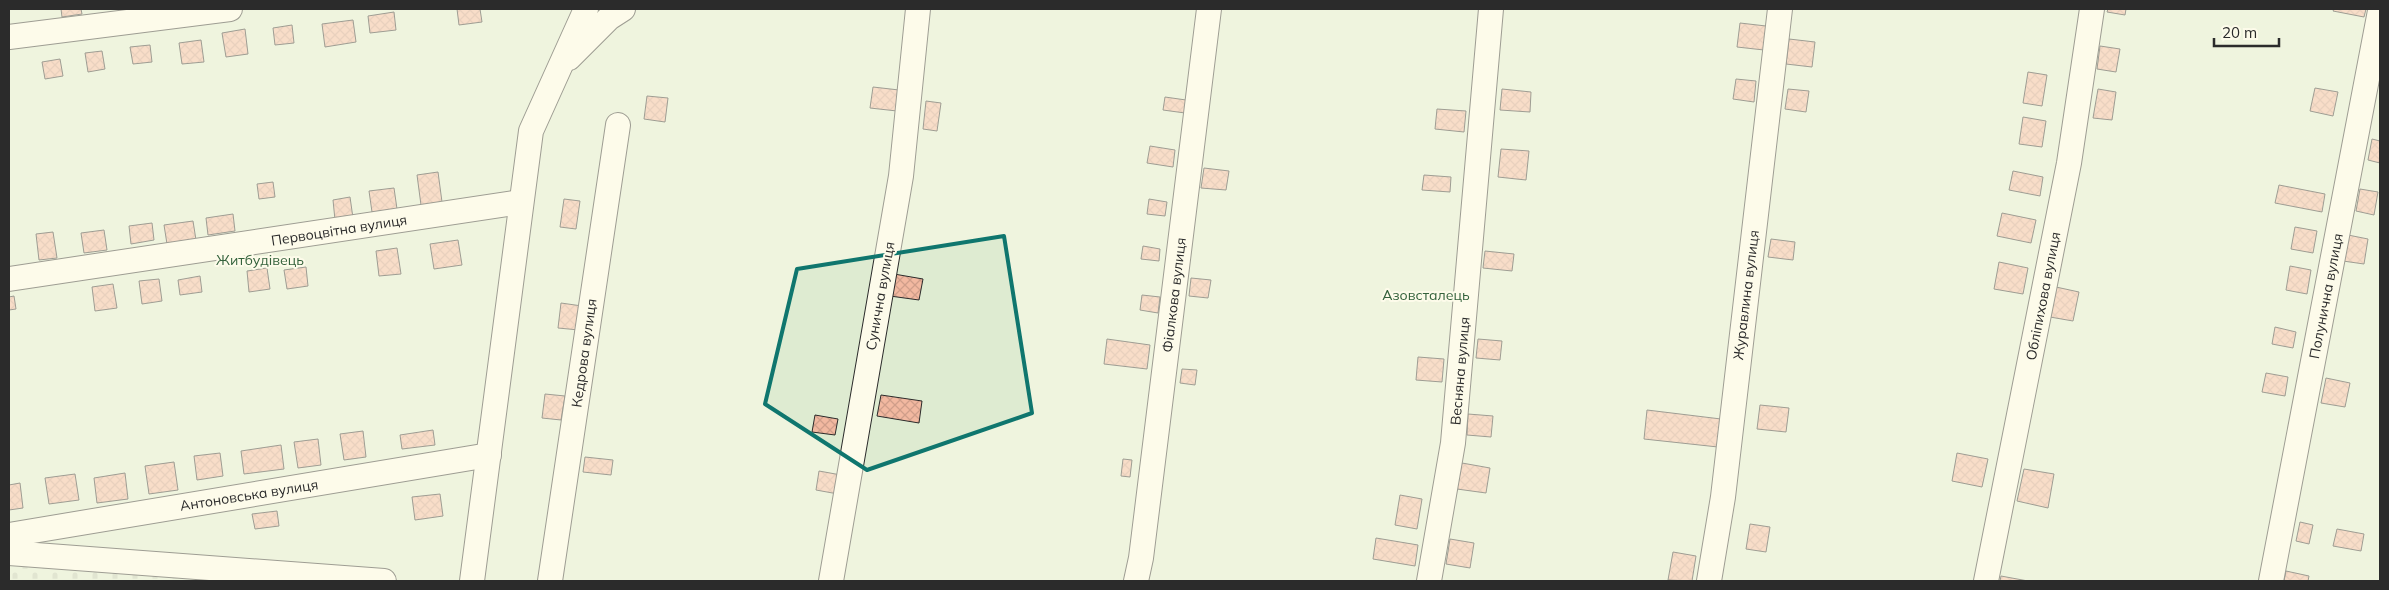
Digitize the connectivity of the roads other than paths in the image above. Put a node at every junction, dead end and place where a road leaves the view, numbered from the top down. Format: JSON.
{"nodes":[{"id":1,"x":230,"y":9,"type":"edge"},
{"id":2,"x":586,"y":9,"type":"edge"},
{"id":3,"x":623,"y":9,"type":"edge"},
{"id":4,"x":918,"y":9,"type":"edge"},
{"id":5,"x":1210,"y":9,"type":"edge"},
{"id":6,"x":1491,"y":9,"type":"edge"},
{"id":7,"x":1780,"y":9,"type":"edge"},
{"id":8,"x":2092,"y":9,"type":"edge"},
{"id":9,"x":2380,"y":11,"type":"edge"},
{"id":10,"x":9,"y":37,"type":"edge"},
{"id":11,"x":559,"y":68,"type":"junction"},
{"id":12,"x":618,"y":126,"type":"dead end"},
{"id":13,"x":521,"y":202,"type":"junction"},
{"id":14,"x":9,"y":279,"type":"edge"},
{"id":15,"x":489,"y":455,"type":"junction"},
{"id":16,"x":9,"y":535,"type":"edge"},
{"id":17,"x":9,"y":553,"type":"edge"},
{"id":18,"x":384,"y":581,"type":"edge"},
{"id":19,"x":472,"y":581,"type":"edge"},
{"id":20,"x":550,"y":581,"type":"edge"},
{"id":21,"x":832,"y":581,"type":"edge"},
{"id":22,"x":1136,"y":581,"type":"edge"},
{"id":23,"x":1429,"y":581,"type":"edge"},
{"id":24,"x":1709,"y":581,"type":"edge"},
{"id":25,"x":1986,"y":581,"type":"edge"},
{"id":26,"x":2270,"y":581,"type":"edge"}],
"edges":[{"from":1,"to":10,"type":"street"},
{"from":2,"to":11,"type":"street"},
{"from":3,"to":11,"type":"street"},
{"from":4,"to":21,"type":"street","name":"Сунична вулиця"},
{"from":5,"to":22,"type":"street","name":"Фіалкова вулиця"},
{"from":6,"to":23,"type":"street","name":"Весняна вулиця"},
{"from":7,"to":24,"type":"street","name":"Журавлина вулиця"},
{"from":8,"to":25,"type":"street","name":"Обліпихова вулиця"},
{"from":9,"to":26,"type":"street","name":"Полунична вулиця"},
{"from":11,"to":13,"type":"street"},
{"from":12,"to":20,"type":"street","name":"Кедрова вулиця"},
{"from":13,"to":14,"type":"street","name":"Первоцвітна вулиця"},
{"from":13,"to":15,"type":"street"},
{"from":15,"to":16,"type":"street","name":"Антоновська вулиця"},
{"from":15,"to":19,"type":"street"},
{"from":17,"to":18,"type":"street"}]}
